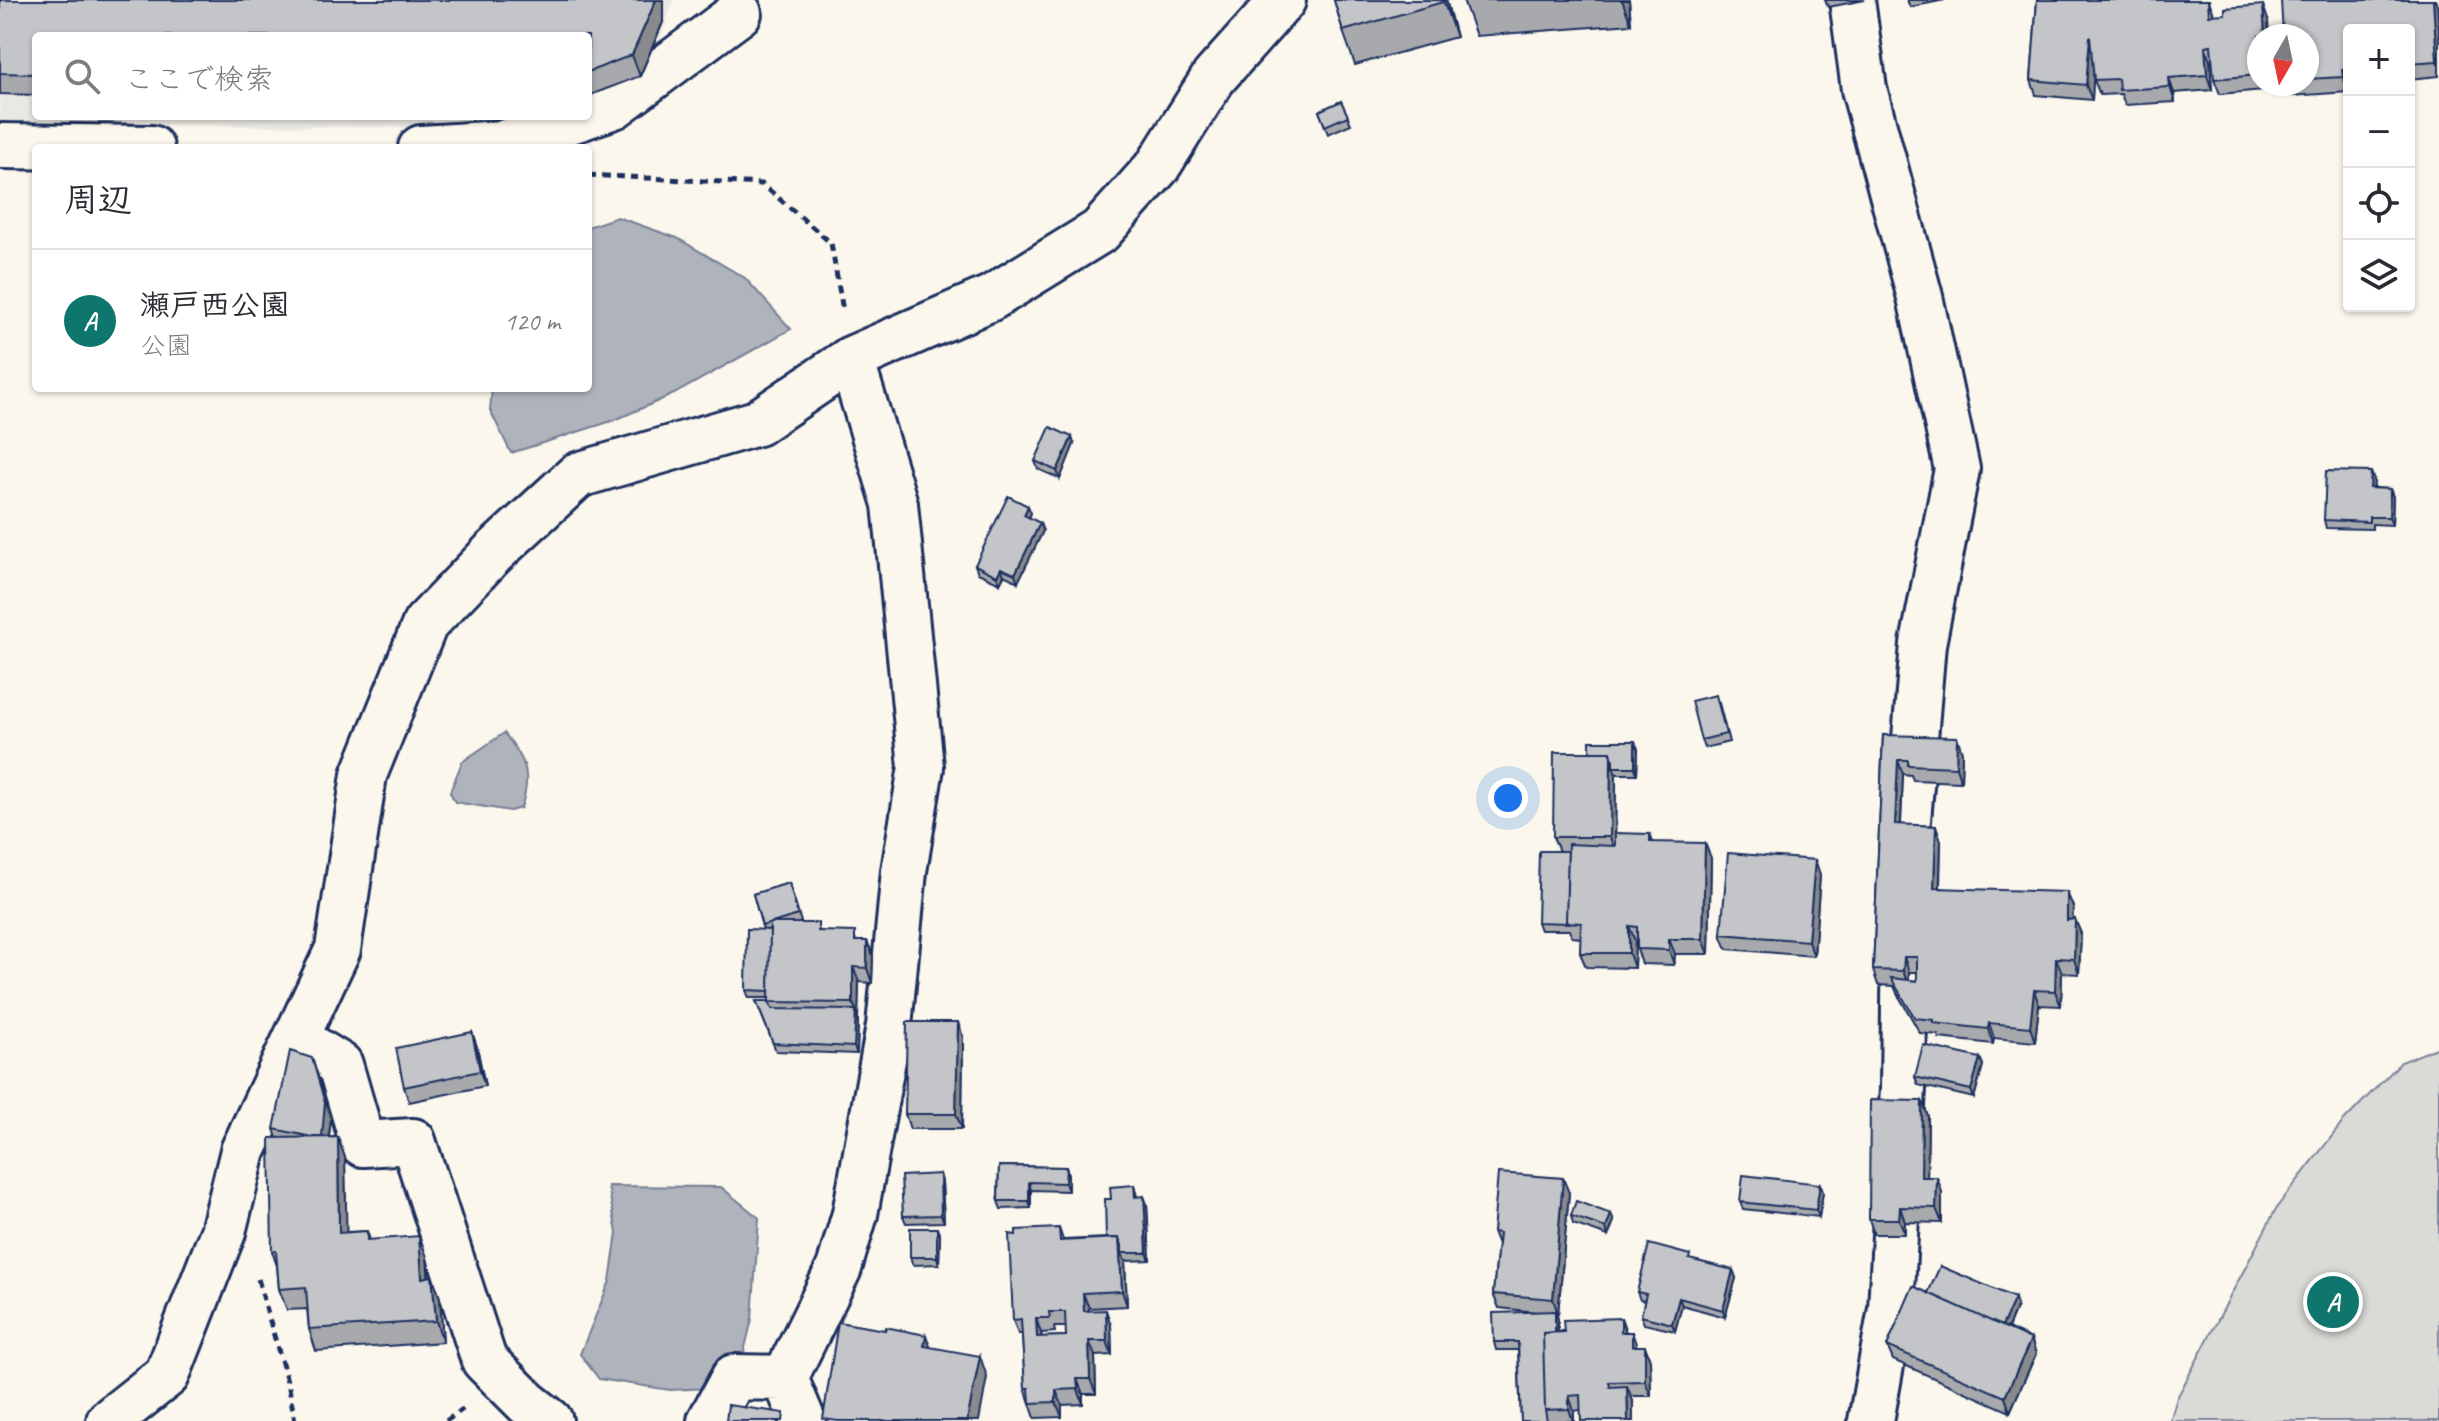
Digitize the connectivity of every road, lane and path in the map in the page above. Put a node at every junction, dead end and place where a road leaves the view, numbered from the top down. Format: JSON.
{"nodes":[{"id":1,"x":1283,"y":0,"type":"edge"},
{"id":2,"x":1852,"y":0,"type":"edge"},
{"id":3,"x":739,"y":13,"type":"dead end"},
{"id":4,"x":592,"y":114,"type":"edge"},
{"id":5,"x":574,"y":120,"type":"edge"},
{"id":6,"x":487,"y":144,"type":"edge"},
{"id":7,"x":0,"y":146,"type":"edge"},
{"id":8,"x":32,"y":146,"type":"edge"},
{"id":9,"x":592,"y":175,"type":"edge"},
{"id":10,"x":851,"y":359,"type":"junction"},
{"id":11,"x":296,"y":1038,"type":"junction"},
{"id":12,"x":255,"y":1268,"type":"dead end"},
{"id":13,"x":785,"y":1378,"type":"junction"},
{"id":14,"x":109,"y":1421,"type":"edge"},
{"id":15,"x":295,"y":1421,"type":"edge"},
{"id":16,"x":550,"y":1421,"type":"edge"},
{"id":17,"x":710,"y":1421,"type":"edge"},
{"id":18,"x":803,"y":1421,"type":"edge"},
{"id":19,"x":1871,"y":1421,"type":"edge"}],
"edges":[{"from":1,"to":10,"type":"street"},
{"from":2,"to":19,"type":"street"},
{"from":3,"to":4,"type":"street"},
{"from":5,"to":6,"type":"street"},
{"from":7,"to":8,"type":"street"},
{"from":9,"to":10,"type":"path"},
{"from":10,"to":11,"type":"street"},
{"from":10,"to":13,"type":"street"},
{"from":11,"to":14,"type":"street"},
{"from":11,"to":16,"type":"street"},
{"from":12,"to":15,"type":"path"},
{"from":13,"to":17,"type":"street"},
{"from":13,"to":18,"type":"street"}]}
